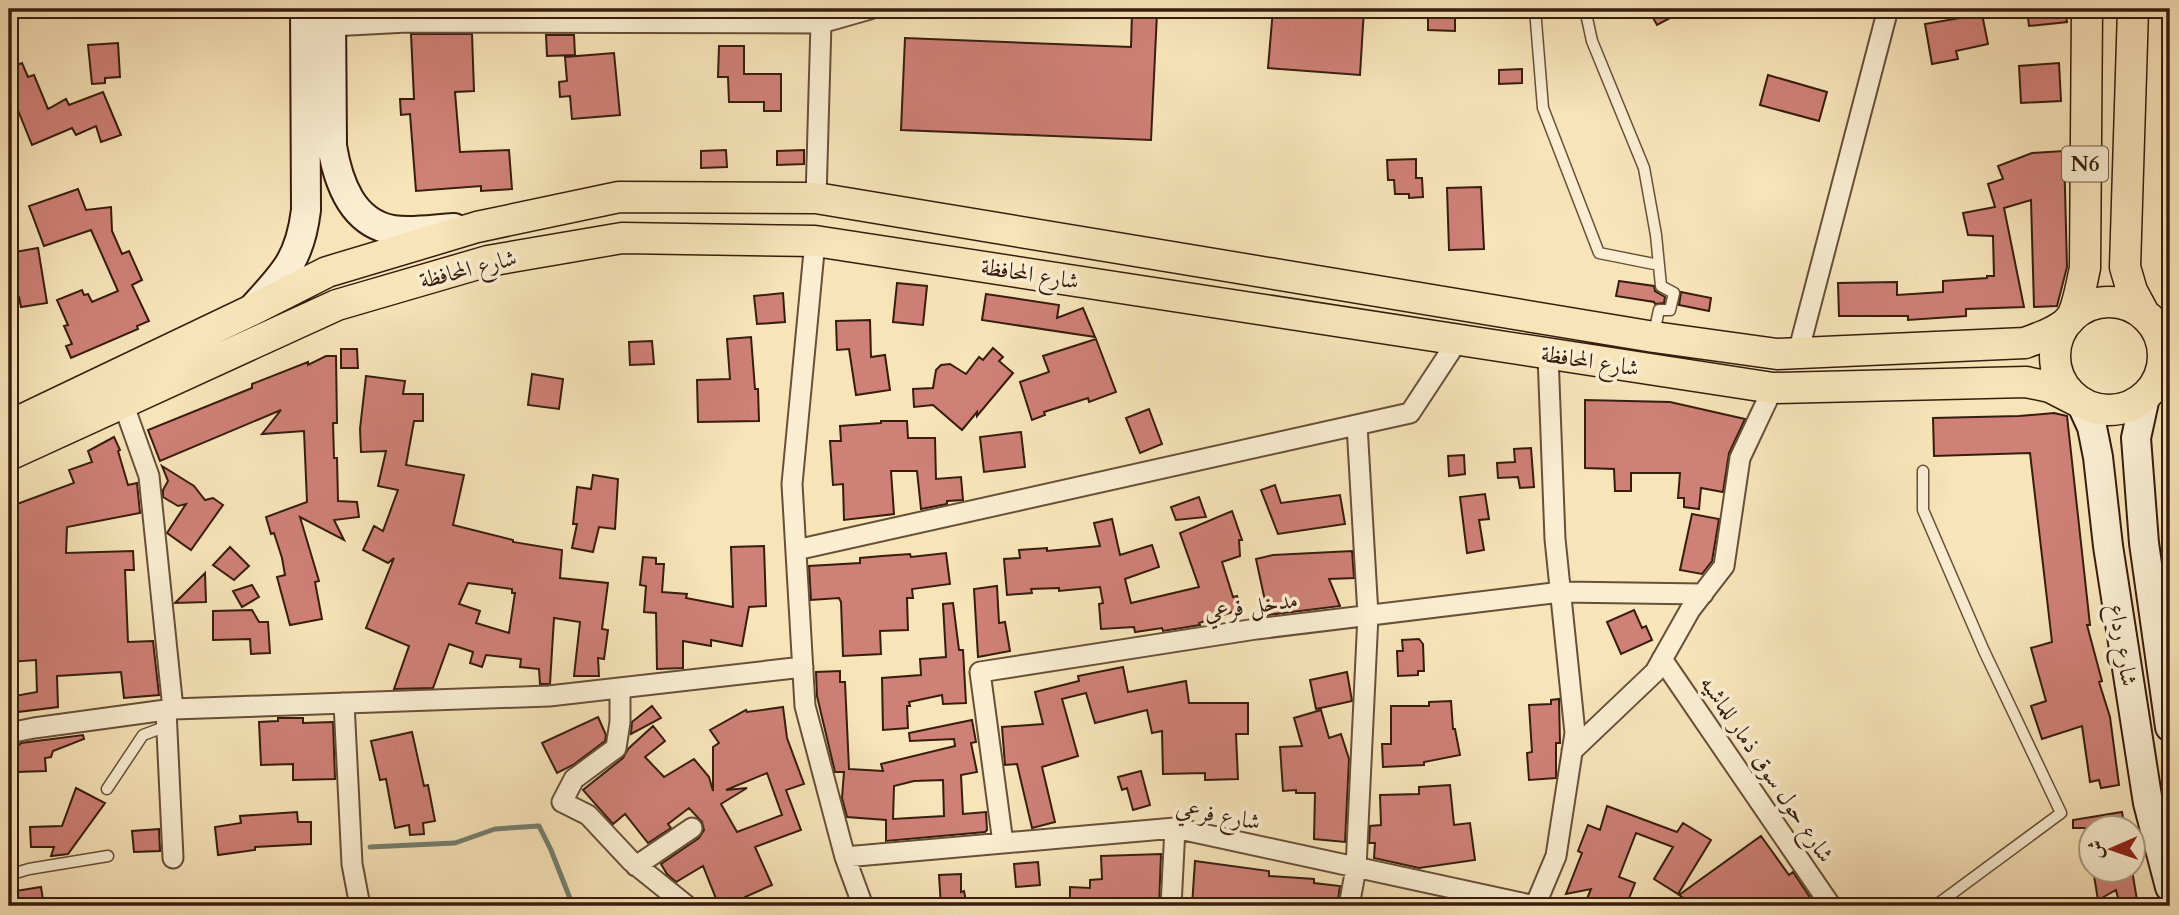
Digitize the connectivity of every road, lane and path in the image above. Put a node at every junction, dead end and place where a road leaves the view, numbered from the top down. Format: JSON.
{"nodes":[{"id":1,"x":305,"y":9,"type":"edge"},
{"id":2,"x":870,"y":9,"type":"edge"},
{"id":3,"x":1535,"y":9,"type":"edge"},
{"id":4,"x":1585,"y":9,"type":"edge"},
{"id":5,"x":1888,"y":9,"type":"edge"},
{"id":6,"x":2087,"y":9,"type":"edge"},
{"id":7,"x":2133,"y":9,"type":"edge"},
{"id":8,"x":610,"y":16,"type":"edge"},
{"id":9,"x":331,"y":18,"type":"edge"},
{"id":10,"x":821,"y":23,"type":"junction"},
{"id":11,"x":2130,"y":89,"type":"junction"},
{"id":12,"x":2086,"y":93,"type":"junction"},
{"id":13,"x":816,"y":198,"type":"junction"},
{"id":14,"x":477,"y":227,"type":"junction"},
{"id":15,"x":815,"y":241,"type":"junction"},
{"id":16,"x":1659,"y":265,"type":"junction"},
{"id":17,"x":250,"y":311,"type":"junction"},
{"id":18,"x":2070,"y":318,"type":"junction"},
{"id":19,"x":2158,"y":320,"type":"edge"},
{"id":20,"x":1654,"y":337,"type":"junction"},
{"id":21,"x":1458,"y":340,"type":"junction"},
{"id":22,"x":1798,"y":353,"type":"junction"},
{"id":23,"x":1548,"y":355,"type":"junction"},
{"id":24,"x":1648,"y":370,"type":"junction"},
{"id":25,"x":2157,"y":386,"type":"edge"},
{"id":26,"x":1773,"y":388,"type":"junction"},
{"id":27,"x":123,"y":402,"type":"junction"},
{"id":28,"x":2081,"y":403,"type":"junction"},
{"id":29,"x":1357,"y":425,"type":"junction"},
{"id":30,"x":9,"y":426,"type":"edge"},
{"id":31,"x":9,"y":455,"type":"edge"},
{"id":32,"x":1923,"y":471,"type":"dead end"},
{"id":33,"x":796,"y":550,"type":"junction"},
{"id":34,"x":1561,"y":592,"type":"junction"},
{"id":35,"x":1703,"y":594,"type":"junction"},
{"id":36,"x":1368,"y":615,"type":"junction"},
{"id":37,"x":1662,"y":659,"type":"junction"},
{"id":38,"x":803,"y":667,"type":"junction"},
{"id":39,"x":620,"y":688,"type":"junction"},
{"id":40,"x":344,"y":703,"type":"junction"},
{"id":41,"x":169,"y":715,"type":"junction"},
{"id":42,"x":2170,"y":727,"type":"edge"},
{"id":43,"x":9,"y":733,"type":"edge"},
{"id":44,"x":1572,"y":751,"type":"junction"},
{"id":45,"x":107,"y":789,"type":"dead end"},
{"id":46,"x":692,"y":828,"type":"dead end"},
{"id":47,"x":1175,"y":828,"type":"junction"},
{"id":48,"x":1003,"y":844,"type":"junction"},
{"id":49,"x":108,"y":856,"type":"dead end"},
{"id":50,"x":845,"y":857,"type":"junction"},
{"id":51,"x":173,"y":858,"type":"dead end"},
{"id":52,"x":636,"y":866,"type":"junction"},
{"id":53,"x":1356,"y":868,"type":"junction"},
{"id":54,"x":9,"y":875,"type":"edge"},
{"id":55,"x":2170,"y":887,"type":"edge"},
{"id":56,"x":360,"y":906,"type":"edge"},
{"id":57,"x":687,"y":906,"type":"edge"},
{"id":58,"x":863,"y":906,"type":"edge"},
{"id":59,"x":1171,"y":906,"type":"edge"},
{"id":60,"x":1349,"y":906,"type":"edge"},
{"id":61,"x":1535,"y":906,"type":"edge"},
{"id":62,"x":1831,"y":906,"type":"edge"},
{"id":63,"x":1935,"y":906,"type":"edge"}],
"edges":[{"from":1,"to":17,"type":"main road"},
{"from":2,"to":10,"type":"street"},
{"from":3,"to":16,"type":"lane"},
{"from":4,"to":16,"type":"lane"},
{"from":5,"to":22,"type":"street"},
{"from":6,"to":12,"type":"main road","number":"N6"},
{"from":7,"to":11,"type":"main road","number":"N6"},
{"from":8,"to":9,"type":"street"},
{"from":8,"to":10,"type":"street"},
{"from":9,"to":14,"type":"main road"},
{"from":10,"to":13,"type":"street"},
{"from":11,"to":12,"type":"main road"},
{"from":11,"to":19,"type":"main road","number":"N6"},
{"from":12,"to":18,"type":"main road","number":"N6"},
{"from":13,"to":14,"type":"main road","name":"شارع المحافظة"},
{"from":13,"to":20,"type":"main road","name":"شارع المحافظة"},
{"from":14,"to":17,"type":"main road","name":"شارع المحافظة"},
{"from":15,"to":21,"type":"main road","name":"شارع المحافظة"},
{"from":15,"to":27,"type":"main road","name":"شارع المحافظة"},
{"from":15,"to":33,"type":"street"},
{"from":16,"to":20,"type":"lane"},
{"from":17,"to":30,"type":"main road","name":"شارع المحافظة"},
{"from":18,"to":19,"type":"main road"},
{"from":18,"to":22,"type":"main road","name":"شارع المحافظة"},
{"from":18,"to":28,"type":"main road"},
{"from":19,"to":25,"type":"main road"},
{"from":20,"to":22,"type":"main road","name":"شارع المحافظة"},
{"from":20,"to":24,"type":"main road"},
{"from":21,"to":23,"type":"main road","name":"شارع المحافظة"},
{"from":21,"to":29,"type":"street"},
{"from":23,"to":24,"type":"main road","name":"شارع المحافظة"},
{"from":23,"to":34,"type":"street"},
{"from":24,"to":26,"type":"main road","name":"شارع المحافظة"},
{"from":25,"to":28,"type":"main road"},
{"from":25,"to":42,"type":"main road","name":"شارع رداع"},
{"from":26,"to":28,"type":"main road","name":"شارع المحافظة"},
{"from":26,"to":35,"type":"street"},
{"from":27,"to":31,"type":"main road","name":"شارع المحافظة"},
{"from":27,"to":41,"type":"street"},
{"from":28,"to":55,"type":"main road","name":"شارع رداع"},
{"from":29,"to":33,"type":"street"},
{"from":29,"to":36,"type":"street"},
{"from":32,"to":63,"type":"lane"},
{"from":33,"to":38,"type":"street"},
{"from":34,"to":35,"type":"street","name":"مدخل فرعي"},
{"from":34,"to":36,"type":"street","name":"مدخل فرعي"},
{"from":34,"to":44,"type":"street"},
{"from":35,"to":37,"type":"street"},
{"from":36,"to":48,"type":"street","name":"مدخل فرعي"},
{"from":36,"to":53,"type":"street"},
{"from":37,"to":44,"type":"street"},
{"from":37,"to":62,"type":"street","name":"شارع حول سوق ذمار للماشيه"},
{"from":38,"to":39,"type":"street"},
{"from":38,"to":50,"type":"street"},
{"from":39,"to":40,"type":"street"},
{"from":39,"to":52,"type":"street"},
{"from":40,"to":41,"type":"street"},
{"from":40,"to":56,"type":"street"},
{"from":41,"to":43,"type":"street"},
{"from":41,"to":45,"type":"lane"},
{"from":41,"to":51,"type":"street"},
{"from":44,"to":61,"type":"street"},
{"from":46,"to":52,"type":"street"},
{"from":47,"to":48,"type":"street","name":"شارع فرعي"},
{"from":47,"to":53,"type":"street","name":"شارع فرعي"},
{"from":47,"to":59,"type":"street"},
{"from":48,"to":50,"type":"street","name":"شارع فرعي"},
{"from":49,"to":54,"type":"lane"},
{"from":50,"to":58,"type":"street"},
{"from":52,"to":57,"type":"street"},
{"from":53,"to":60,"type":"street"},
{"from":53,"to":61,"type":"street","name":"شارع فرعي"}]}
